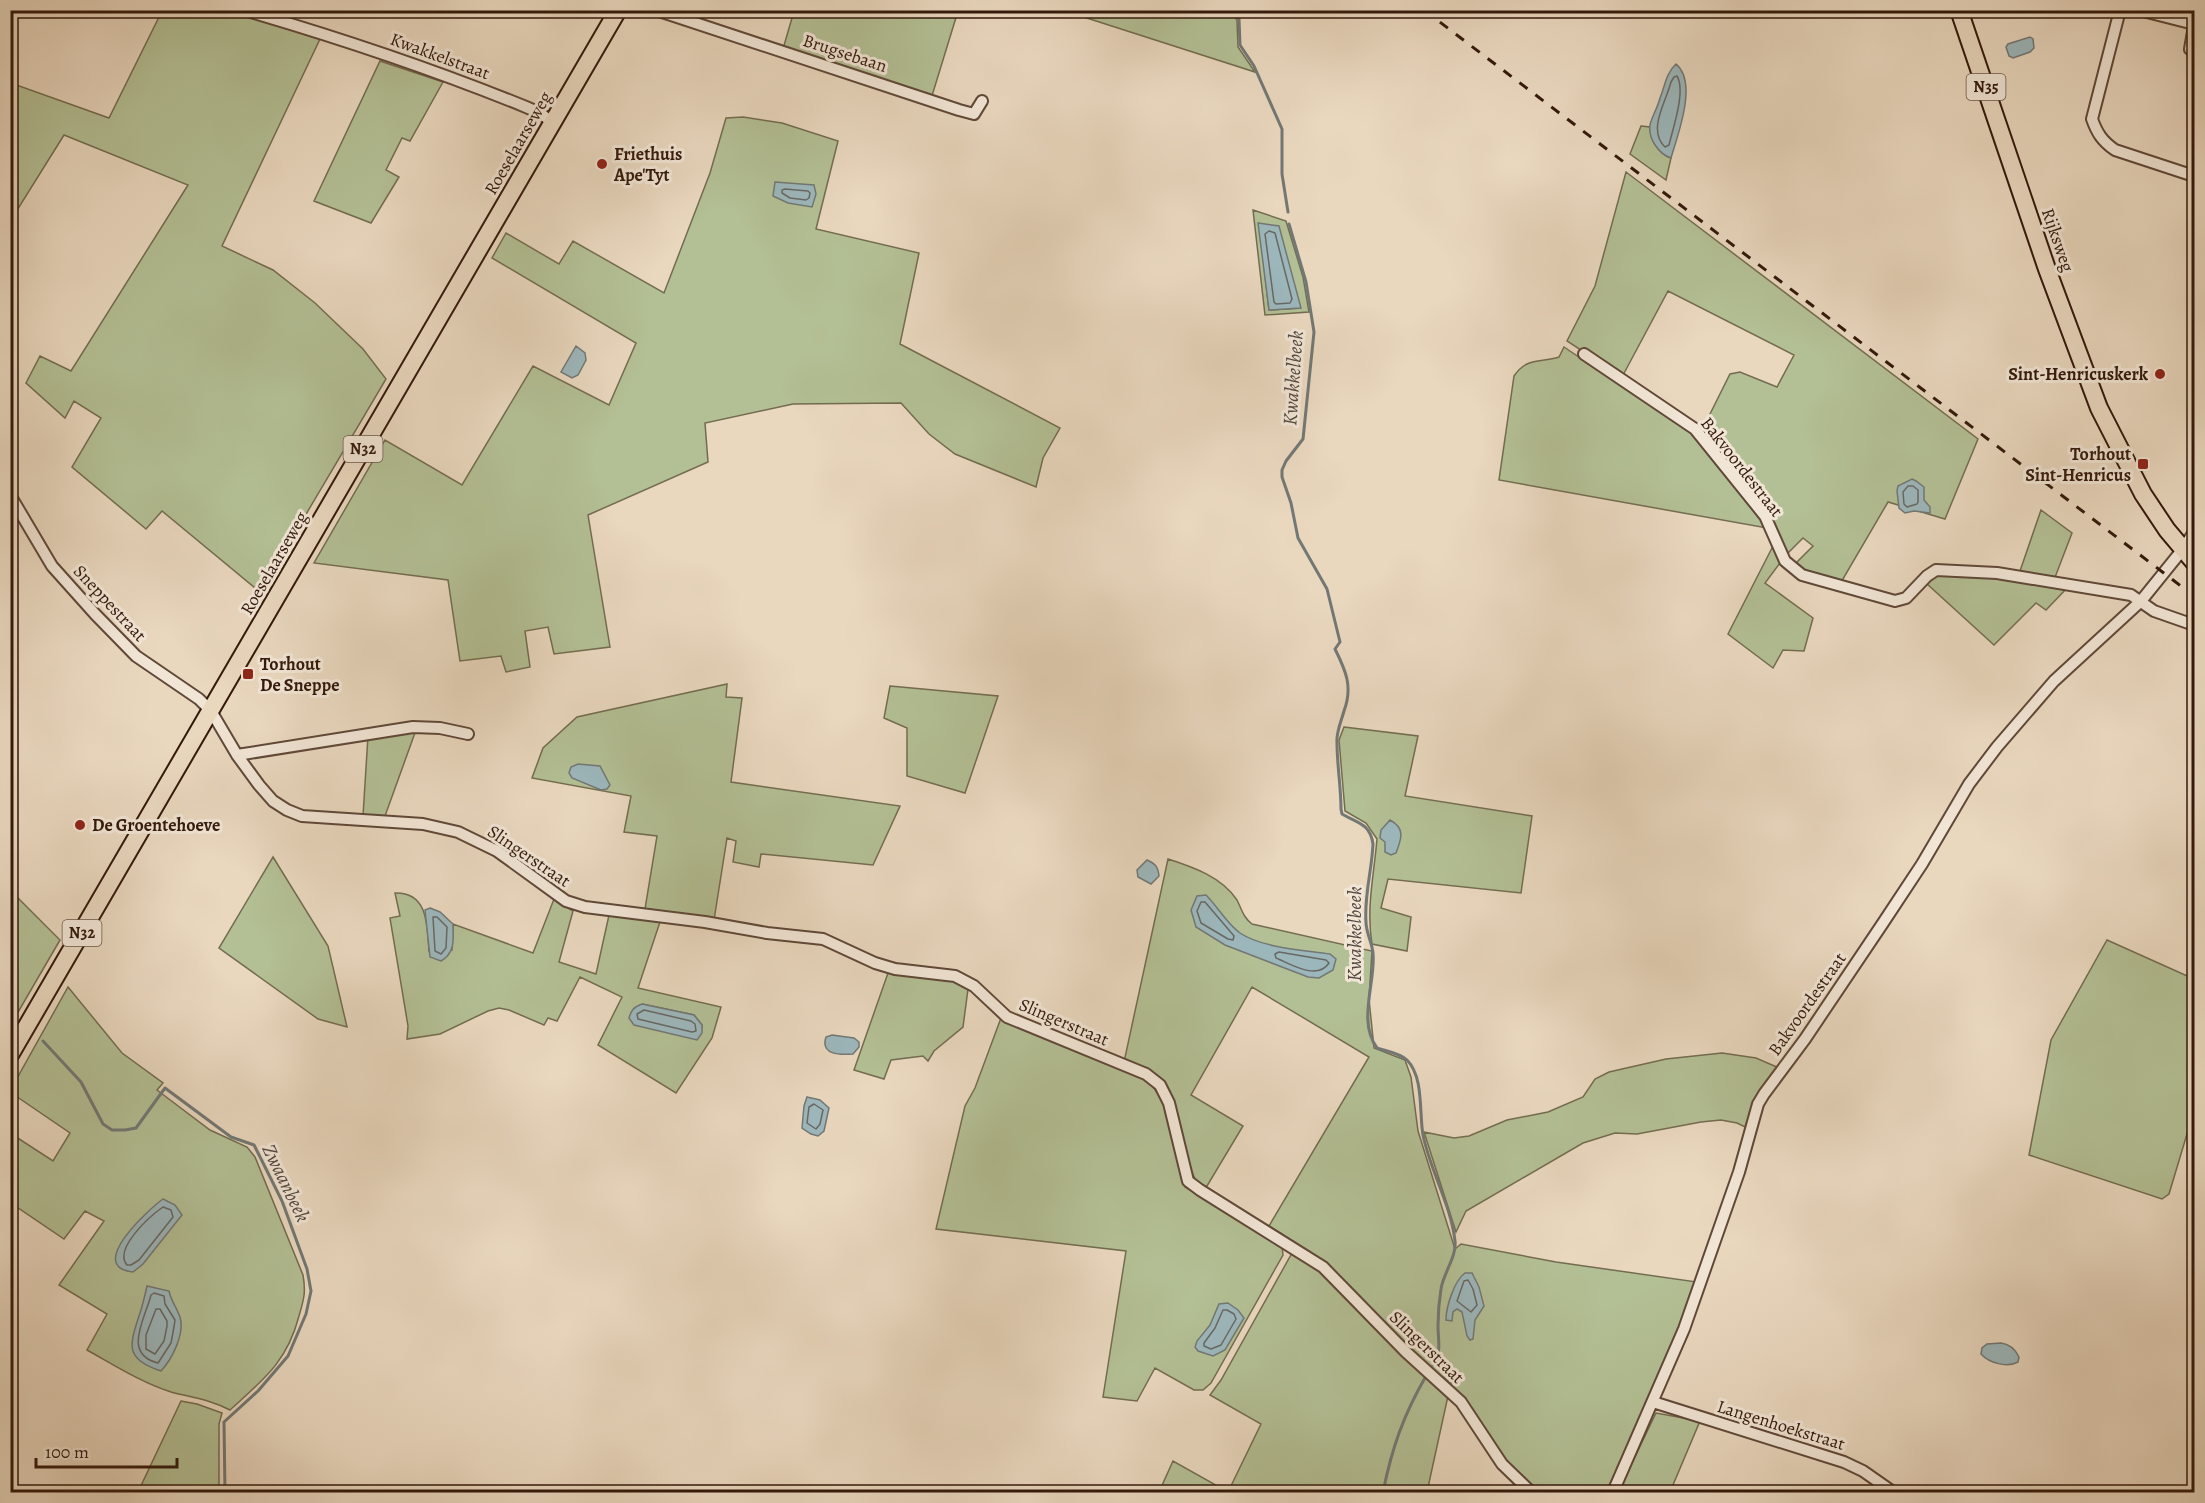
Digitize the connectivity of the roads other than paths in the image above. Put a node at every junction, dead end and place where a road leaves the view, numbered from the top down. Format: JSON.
{"nodes":[{"id":1,"x":244,"y":10,"type":"edge"},
{"id":2,"x":618,"y":10,"type":"edge"},
{"id":3,"x":656,"y":10,"type":"edge"},
{"id":4,"x":1959,"y":10,"type":"edge"},
{"id":5,"x":2120,"y":10,"type":"edge"},
{"id":6,"x":2139,"y":10,"type":"edge"},
{"id":7,"x":284,"y":16,"type":"edge"},
{"id":8,"x":2194,"y":25,"type":"edge"},
{"id":9,"x":2194,"y":51,"type":"edge"},
{"id":10,"x":982,"y":100,"type":"dead end"},
{"id":11,"x":552,"y":122,"type":"junction"},
{"id":12,"x":2194,"y":176,"type":"edge"},
{"id":13,"x":1584,"y":354,"type":"dead end"},
{"id":14,"x":10,"y":495,"type":"edge"},
{"id":15,"x":2191,"y":547,"type":"edge"},
{"id":16,"x":2141,"y":601,"type":"junction"},
{"id":17,"x":2194,"y":625,"type":"edge"},
{"id":18,"x":211,"y":711,"type":"junction"},
{"id":19,"x":468,"y":734,"type":"dead end"},
{"id":20,"x":237,"y":755,"type":"junction"},
{"id":21,"x":10,"y":1055,"type":"edge"},
{"id":22,"x":1653,"y":1402,"type":"junction"},
{"id":23,"x":1531,"y":1492,"type":"edge"},
{"id":24,"x":1613,"y":1492,"type":"edge"},
{"id":25,"x":1893,"y":1492,"type":"edge"}],
"edges":[{"from":1,"to":7,"type":"street","name":"Kwakkelstraat"},
{"from":2,"to":11,"type":"main road","name":"Roeselaarseweg","number":"N32"},
{"from":3,"to":10,"type":"street","name":"Brugsebaan"},
{"from":4,"to":15,"type":"main road","name":"Rijksweg","number":"N35"},
{"from":5,"to":12,"type":"street"},
{"from":6,"to":8,"type":"street"},
{"from":7,"to":11,"type":"street","name":"Kwakkelstraat"},
{"from":8,"to":9,"type":"street"},
{"from":11,"to":18,"type":"main road","name":"Roeselaarseweg","number":"N32"},
{"from":13,"to":16,"type":"street","name":"Bakvoordestraat"},
{"from":14,"to":18,"type":"street","name":"Sneppestraat"},
{"from":15,"to":16,"type":"street","name":"Bakvoordestraat"},
{"from":16,"to":17,"type":"street"},
{"from":16,"to":22,"type":"street","name":"Bakvoordestraat"},
{"from":18,"to":20,"type":"street","name":"Slingerstraat"},
{"from":18,"to":21,"type":"main road","name":"Roeselaarseweg","number":"N32"},
{"from":19,"to":20,"type":"street"},
{"from":20,"to":23,"type":"street","name":"Slingerstraat"},
{"from":22,"to":24,"type":"street","name":"Bakvoordestraat"},
{"from":22,"to":25,"type":"street","name":"Langenhoekstraat"}]}
